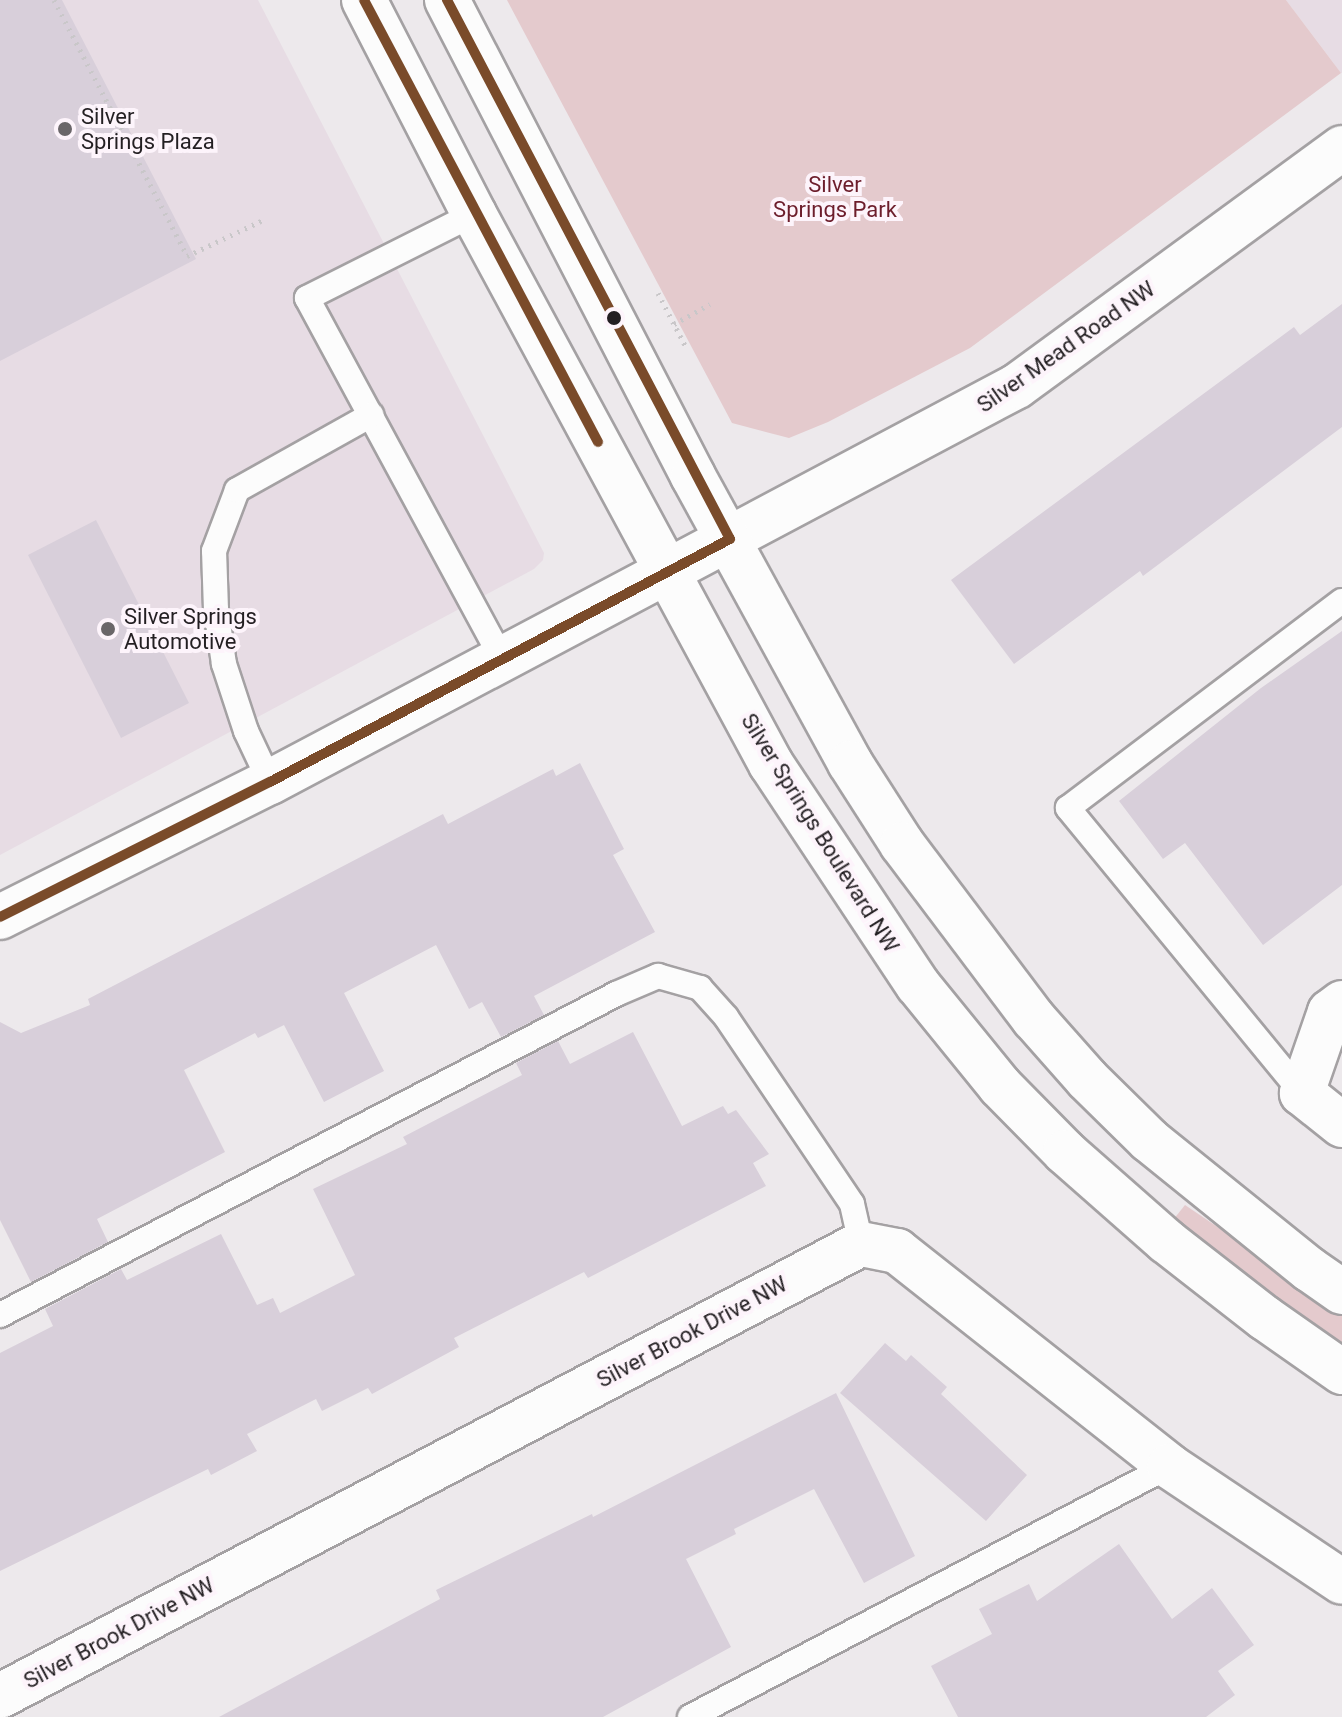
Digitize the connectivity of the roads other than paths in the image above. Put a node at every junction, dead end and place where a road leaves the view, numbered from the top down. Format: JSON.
{"nodes":[{"id":1,"x":364,"y":0,"type":"edge"},
{"id":2,"x":447,"y":0,"type":"edge"},
{"id":3,"x":1342,"y":148,"type":"edge"},
{"id":4,"x":474,"y":214,"type":"junction"},
{"id":5,"x":371,"y":415,"type":"junction"},
{"id":6,"x":730,"y":539,"type":"junction"},
{"id":7,"x":670,"y":572,"type":"junction"},
{"id":8,"x":1342,"y":601,"type":"edge"},
{"id":9,"x":503,"y":660,"type":"junction"},
{"id":10,"x":270,"y":782,"type":"junction"},
{"id":11,"x":2,"y":912,"type":"edge"},
{"id":12,"x":1342,"y":1003,"type":"edge"},
{"id":13,"x":1302,"y":1093,"type":"junction"},
{"id":14,"x":1342,"y":1125,"type":"edge"},
{"id":15,"x":861,"y":1244,"type":"junction"},
{"id":16,"x":1342,"y":1292,"type":"edge"},
{"id":17,"x":0,"y":1315,"type":"edge"},
{"id":18,"x":1342,"y":1372,"type":"edge"},
{"id":19,"x":1169,"y":1466,"type":"junction"},
{"id":20,"x":1342,"y":1582,"type":"edge"},
{"id":21,"x":0,"y":1696,"type":"edge"},
{"id":22,"x":690,"y":1717,"type":"edge"}],
"edges":[{"from":1,"to":4,"type":"street","name":"Silver Springs Boulevard NW"},
{"from":2,"to":6,"type":"street"},
{"from":3,"to":6,"type":"street","name":"Silver Mead Road NW"},
{"from":4,"to":5,"type":"lane"},
{"from":4,"to":7,"type":"street","name":"Silver Springs Boulevard NW"},
{"from":5,"to":9,"type":"lane"},
{"from":5,"to":10,"type":"lane"},
{"from":6,"to":7,"type":"street","name":"Silver Mead Road NW"},
{"from":6,"to":16,"type":"street"},
{"from":7,"to":9,"type":"street","name":"Silver Mead Road NW"},
{"from":7,"to":18,"type":"street","name":"Silver Springs Boulevard NW"},
{"from":8,"to":13,"type":"lane"},
{"from":9,"to":10,"type":"street","name":"Silver Mead Road NW"},
{"from":10,"to":11,"type":"street","name":"Silver Mead Road NW"},
{"from":12,"to":13,"type":"street"},
{"from":13,"to":14,"type":"street"},
{"from":15,"to":17,"type":"lane"},
{"from":15,"to":19,"type":"street"},
{"from":15,"to":21,"type":"street","name":"Silver Brook Drive NW"},
{"from":19,"to":20,"type":"street"},
{"from":19,"to":22,"type":"lane"}]}
